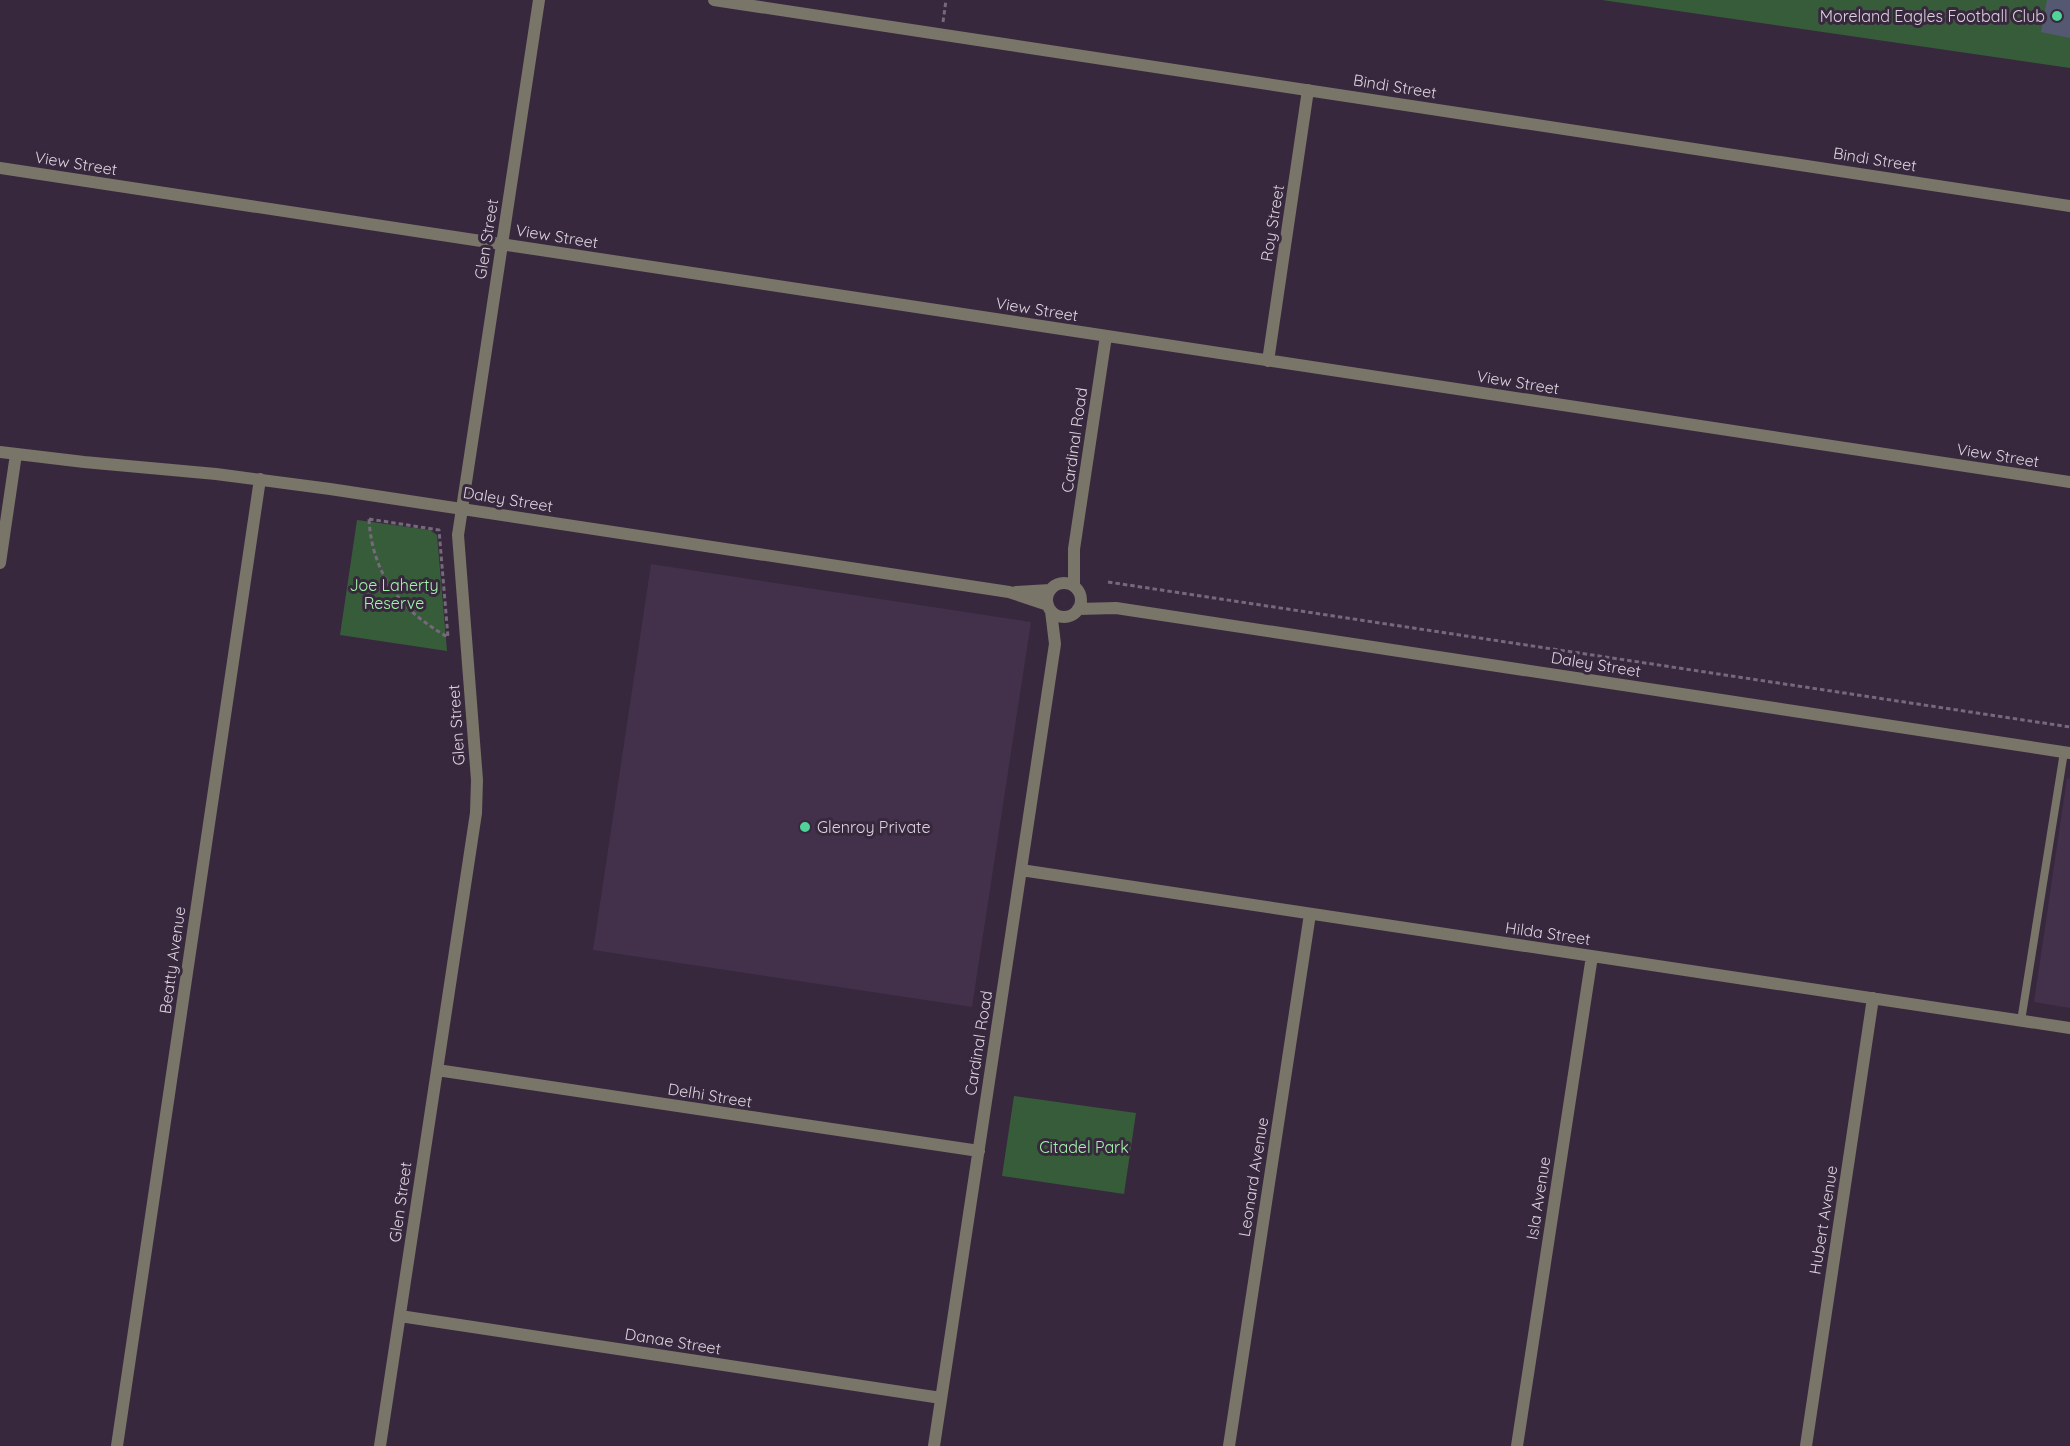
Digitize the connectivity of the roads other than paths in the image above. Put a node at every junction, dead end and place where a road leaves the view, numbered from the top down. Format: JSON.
{"nodes":[{"id":1,"x":539,"y":0,"type":"edge"},
{"id":2,"x":714,"y":0,"type":"edge"},
{"id":3,"x":1308,"y":90,"type":"junction"},
{"id":4,"x":0,"y":168,"type":"edge"},
{"id":5,"x":2070,"y":206,"type":"edge"},
{"id":6,"x":501,"y":245,"type":"junction"},
{"id":7,"x":1106,"y":336,"type":"junction"},
{"id":8,"x":1268,"y":361,"type":"junction"},
{"id":9,"x":0,"y":452,"type":"edge"},
{"id":10,"x":16,"y":454,"type":"junction"},
{"id":11,"x":260,"y":479,"type":"junction"},
{"id":12,"x":2070,"y":482,"type":"edge"},
{"id":13,"x":461,"y":509,"type":"junction"},
{"id":14,"x":0,"y":563,"type":"edge"},
{"id":15,"x":1072,"y":588,"type":"junction"},
{"id":16,"x":1050,"y":590,"type":"junction"},
{"id":17,"x":1009,"y":592,"type":"junction"},
{"id":18,"x":1049,"y":608,"type":"junction"},
{"id":19,"x":1116,"y":608,"type":"junction"},
{"id":20,"x":1078,"y":609,"type":"junction"},
{"id":21,"x":1068,"y":617,"type":"junction"},
{"id":22,"x":1055,"y":644,"type":"junction"},
{"id":23,"x":2067,"y":752,"type":"edge"},
{"id":24,"x":1022,"y":870,"type":"junction"},
{"id":25,"x":1310,"y":914,"type":"junction"},
{"id":26,"x":1592,"y":956,"type":"junction"},
{"id":27,"x":1873,"y":998,"type":"junction"},
{"id":28,"x":2021,"y":1021,"type":"junction"},
{"id":29,"x":2070,"y":1028,"type":"edge"},
{"id":30,"x":437,"y":1070,"type":"junction"},
{"id":31,"x":978,"y":1152,"type":"junction"},
{"id":32,"x":400,"y":1316,"type":"junction"},
{"id":33,"x":941,"y":1398,"type":"junction"},
{"id":34,"x":117,"y":1446,"type":"edge"},
{"id":35,"x":380,"y":1446,"type":"edge"},
{"id":36,"x":934,"y":1446,"type":"edge"},
{"id":37,"x":1229,"y":1446,"type":"edge"},
{"id":38,"x":1517,"y":1446,"type":"edge"},
{"id":39,"x":1806,"y":1446,"type":"edge"}],
"edges":[{"from":1,"to":6,"type":"street","name":"Glen Street"},
{"from":2,"to":3,"type":"street","name":"Bindi Street"},
{"from":3,"to":5,"type":"street","name":"Bindi Street"},
{"from":3,"to":8,"type":"street","name":"Roy Street"},
{"from":4,"to":6,"type":"street","name":"View Street"},
{"from":6,"to":7,"type":"street","name":"View Street"},
{"from":6,"to":13,"type":"street","name":"Glen Street"},
{"from":7,"to":8,"type":"street","name":"View Street"},
{"from":7,"to":15,"type":"street","name":"Cardinal Road"},
{"from":8,"to":12,"type":"street","name":"View Street"},
{"from":9,"to":10,"type":"street","name":"Daley Street"},
{"from":10,"to":11,"type":"street","name":"Daley Street"},
{"from":10,"to":14,"type":"street"},
{"from":11,"to":13,"type":"street","name":"Daley Street"},
{"from":11,"to":34,"type":"street","name":"Beatty Avenue"},
{"from":13,"to":17,"type":"street","name":"Daley Street"},
{"from":13,"to":30,"type":"street","name":"Glen Street"},
{"from":15,"to":16,"type":"street"},
{"from":15,"to":19,"type":"street","name":"Daley Street"},
{"from":15,"to":20,"type":"street"},
{"from":16,"to":17,"type":"street","name":"Daley Street"},
{"from":16,"to":18,"type":"street"},
{"from":17,"to":18,"type":"street","name":"Daley Street"},
{"from":18,"to":21,"type":"street"},
{"from":18,"to":22,"type":"street","name":"Cardinal Road"},
{"from":19,"to":20,"type":"street","name":"Daley Street"},
{"from":19,"to":23,"type":"street","name":"Daley Street"},
{"from":20,"to":21,"type":"street"},
{"from":21,"to":22,"type":"street","name":"Cardinal Road"},
{"from":22,"to":24,"type":"street","name":"Cardinal Road"},
{"from":23,"to":28,"type":"lane"},
{"from":24,"to":25,"type":"street","name":"Hilda Street"},
{"from":24,"to":31,"type":"street","name":"Cardinal Road"},
{"from":25,"to":26,"type":"street","name":"Hilda Street"},
{"from":25,"to":37,"type":"street","name":"Leonard Avenue"},
{"from":26,"to":27,"type":"street","name":"Hilda Street"},
{"from":26,"to":38,"type":"street","name":"Isla Avenue"},
{"from":27,"to":28,"type":"street","name":"Hilda Street"},
{"from":27,"to":39,"type":"street","name":"Hubert Avenue"},
{"from":28,"to":29,"type":"street","name":"Hilda Street"},
{"from":30,"to":31,"type":"street","name":"Delhi Street"},
{"from":30,"to":32,"type":"street","name":"Glen Street"},
{"from":31,"to":33,"type":"street","name":"Cardinal Road"},
{"from":32,"to":33,"type":"street","name":"Danae Street"},
{"from":32,"to":35,"type":"street","name":"Glen Street"},
{"from":33,"to":36,"type":"street","name":"Cardinal Road"}]}
